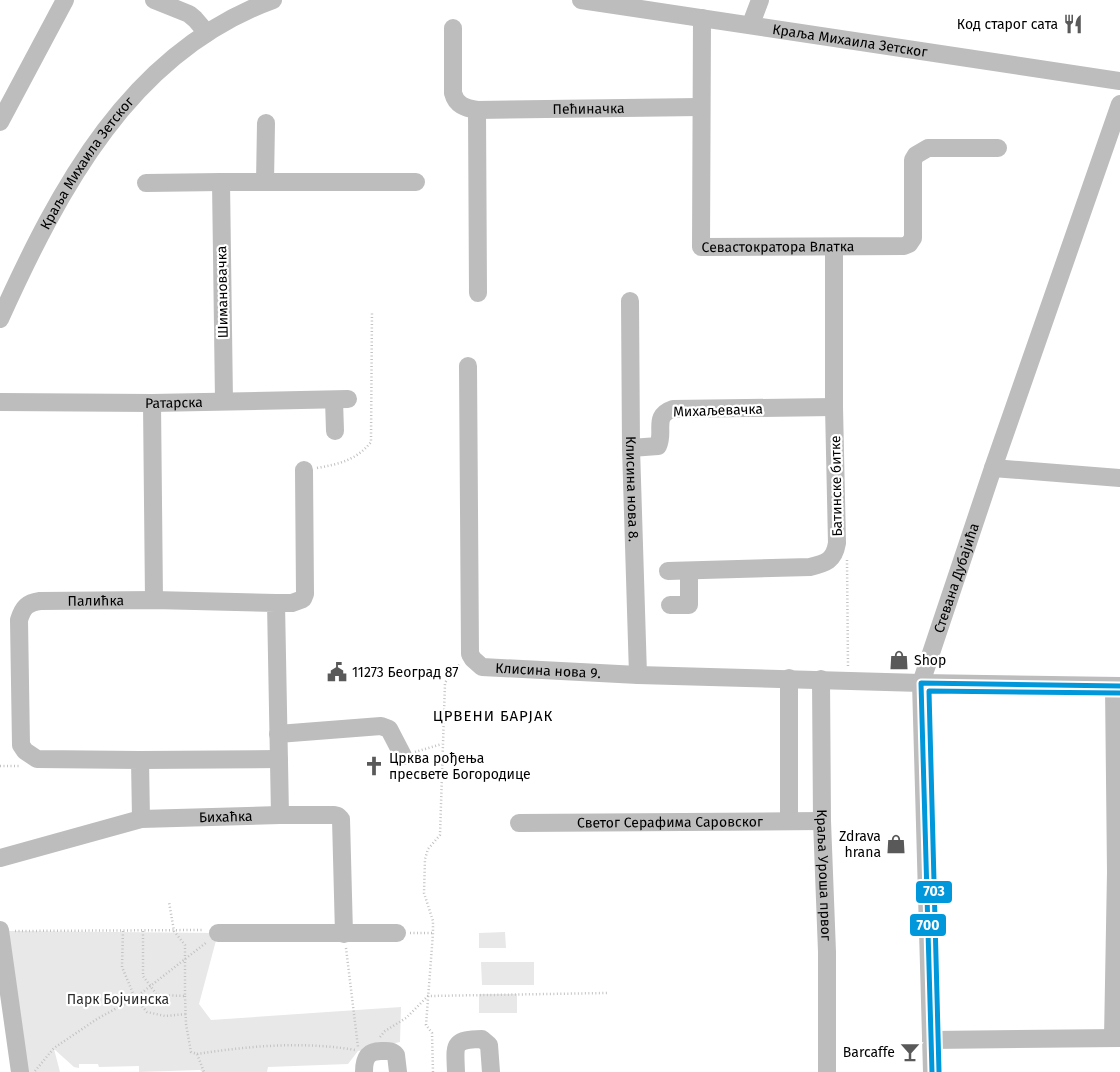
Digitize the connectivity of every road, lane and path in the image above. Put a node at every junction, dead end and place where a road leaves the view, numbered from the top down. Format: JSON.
{"nodes":[{"id":1,"x":65,"y":0,"type":"edge"},
{"id":2,"x":154,"y":0,"type":"edge"},
{"id":3,"x":273,"y":0,"type":"edge"},
{"id":4,"x":581,"y":0,"type":"edge"},
{"id":5,"x":760,"y":0,"type":"edge"},
{"id":6,"x":628,"y":4,"type":"edge"},
{"id":7,"x":702,"y":18,"type":"junction"},
{"id":8,"x":751,"y":24,"type":"junction"},
{"id":9,"x":454,"y":28,"type":"dead end"},
{"id":10,"x":207,"y":33,"type":"junction"},
{"id":11,"x":1120,"y":81,"type":"edge"},
{"id":12,"x":1120,"y":104,"type":"edge"},
{"id":13,"x":700,"y":107,"type":"junction"},
{"id":14,"x":476,"y":110,"type":"junction"},
{"id":15,"x":0,"y":122,"type":"edge"},
{"id":16,"x":266,"y":123,"type":"dead end"},
{"id":17,"x":998,"y":148,"type":"dead end"},
{"id":18,"x":220,"y":182,"type":"junction"},
{"id":19,"x":265,"y":182,"type":"junction"},
{"id":20,"x":416,"y":182,"type":"dead end"},
{"id":21,"x":146,"y":183,"type":"dead end"},
{"id":22,"x":834,"y":247,"type":"junction"},
{"id":23,"x":478,"y":293,"type":"dead end"},
{"id":24,"x":630,"y":301,"type":"dead end"},
{"id":25,"x":0,"y":319,"type":"edge"},
{"id":26,"x":468,"y":366,"type":"dead end"},
{"id":27,"x":224,"y":401,"type":"junction"},
{"id":28,"x":0,"y":402,"type":"edge"},
{"id":29,"x":152,"y":403,"type":"junction"},
{"id":30,"x":834,"y":407,"type":"junction"},
{"id":31,"x":335,"y":431,"type":"dead end"},
{"id":32,"x":631,"y":448,"type":"junction"},
{"id":33,"x":993,"y":468,"type":"junction"},
{"id":34,"x":304,"y":470,"type":"dead end"},
{"id":35,"x":1120,"y":478,"type":"edge"},
{"id":36,"x":838,"y":543,"type":"junction"},
{"id":37,"x":689,"y":570,"type":"junction"},
{"id":38,"x":668,"y":571,"type":"dead end"},
{"id":39,"x":154,"y":600,"type":"junction"},
{"id":40,"x":276,"y":603,"type":"junction"},
{"id":41,"x":670,"y":606,"type":"dead end"},
{"id":42,"x":455,"y":669,"type":"dead end"},
{"id":43,"x":638,"y":675,"type":"junction"},
{"id":44,"x":789,"y":678,"type":"junction"},
{"id":45,"x":821,"y":680,"type":"junction"},
{"id":46,"x":848,"y":680,"type":"junction"},
{"id":47,"x":920,"y":683,"type":"junction"},
{"id":48,"x":1117,"y":686,"type":"edge"},
{"id":49,"x":278,"y":734,"type":"junction"},
{"id":50,"x":442,"y":744,"type":"junction"},
{"id":51,"x":403,"y":756,"type":"joint"},
{"id":52,"x":279,"y":759,"type":"junction"},
{"id":53,"x":140,"y":760,"type":"junction"},
{"id":54,"x":280,"y":815,"type":"junction"},
{"id":55,"x":141,"y":819,"type":"junction"},
{"id":56,"x":788,"y":820,"type":"junction"},
{"id":57,"x":822,"y":820,"type":"junction"},
{"id":58,"x":519,"y":823,"type":"dead end"},
{"id":59,"x":0,"y":858,"type":"edge"},
{"id":60,"x":1118,"y":872,"type":"edge"},
{"id":61,"x":170,"y":902,"type":"dead end"},
{"id":62,"x":0,"y":930,"type":"edge"},
{"id":63,"x":174,"y":930,"type":"junction"},
{"id":64,"x":124,"y":931,"type":"junction"},
{"id":65,"x":144,"y":931,"type":"junction"},
{"id":66,"x":218,"y":933,"type":"junction"},
{"id":67,"x":398,"y":933,"type":"joint"},
{"id":68,"x":434,"y":933,"type":"junction"},
{"id":69,"x":344,"y":934,"type":"junction"},
{"id":70,"x":607,"y":993,"type":"dead end"},
{"id":71,"x":185,"y":996,"type":"junction"},
{"id":72,"x":428,"y":996,"type":"junction"},
{"id":73,"x":136,"y":998,"type":"junction"},
{"id":74,"x":186,"y":1014,"type":"junction"},
{"id":75,"x":1117,"y":1038,"type":"edge"},
{"id":76,"x":931,"y":1040,"type":"junction"},
{"id":77,"x":377,"y":1051,"type":"junction"},
{"id":78,"x":197,"y":1054,"type":"junction"},
{"id":79,"x":20,"y":1072,"type":"edge"},
{"id":80,"x":34,"y":1072,"type":"edge"},
{"id":81,"x":204,"y":1072,"type":"edge"},
{"id":82,"x":364,"y":1072,"type":"edge"},
{"id":83,"x":398,"y":1072,"type":"edge"},
{"id":84,"x":433,"y":1072,"type":"edge"},
{"id":85,"x":456,"y":1072,"type":"edge"},
{"id":86,"x":491,"y":1072,"type":"edge"},
{"id":87,"x":827,"y":1072,"type":"edge"},
{"id":88,"x":932,"y":1072,"type":"edge"}],
"edges":[{"from":1,"to":15,"type":"street"},
{"from":2,"to":10,"type":"street"},
{"from":3,"to":10,"type":"street","name":"Краља Михаила Зетског"},
{"from":4,"to":6,"type":"street","name":"Краља Михаила Зетског"},
{"from":5,"to":8,"type":"street"},
{"from":6,"to":7,"type":"street","name":"Краља Михаила Зетског"},
{"from":7,"to":8,"type":"street","name":"Краља Михаила Зетског"},
{"from":7,"to":13,"type":"street","name":"Севастократора Влатка"},
{"from":8,"to":11,"type":"street","name":"Краља Михаила Зетског"},
{"from":9,"to":14,"type":"street","name":"Пећиначка"},
{"from":10,"to":25,"type":"street","name":"Краља Михаила Зетског"},
{"from":12,"to":33,"type":"street","name":"Стевана Дубајића"},
{"from":13,"to":14,"type":"street","name":"Пећиначка"},
{"from":13,"to":22,"type":"street","name":"Севастократора Влатка"},
{"from":14,"to":23,"type":"street"},
{"from":16,"to":19,"type":"street"},
{"from":17,"to":22,"type":"street","name":"Севастократора Влатка"},
{"from":18,"to":19,"type":"street"},
{"from":18,"to":21,"type":"street"},
{"from":18,"to":27,"type":"street","name":"Шимановачка"},
{"from":19,"to":20,"type":"street"},
{"from":22,"to":30,"type":"street","name":"Батинске битке"},
{"from":24,"to":32,"type":"street","name":"Клисина нова 8."},
{"from":26,"to":43,"type":"street","name":"Клисина нова 9."},
{"from":27,"to":29,"type":"street","name":"Ратарска"},
{"from":27,"to":31,"type":"street","name":"Ратарска"},
{"from":28,"to":29,"type":"street","name":"Ратарска"},
{"from":29,"to":39,"type":"street"},
{"from":30,"to":32,"type":"street","name":"Михаљевачка"},
{"from":30,"to":36,"type":"street","name":"Батинске битке"},
{"from":32,"to":43,"type":"street","name":"Клисина нова 8."},
{"from":33,"to":35,"type":"street"},
{"from":33,"to":47,"type":"street","name":"Стевана Дубајића"},
{"from":34,"to":40,"type":"street","name":"Палићка"},
{"from":36,"to":37,"type":"street","name":"Батинске битке"},
{"from":36,"to":46,"type":"path"},
{"from":37,"to":38,"type":"street","name":"Батинске битке"},
{"from":37,"to":41,"type":"street"},
{"from":39,"to":40,"type":"street","name":"Палићка"},
{"from":39,"to":53,"type":"street","name":"Палићка"},
{"from":40,"to":49,"type":"street"},
{"from":42,"to":50,"type":"path"},
{"from":43,"to":44,"type":"street","name":"Клисина нова 9."},
{"from":44,"to":45,"type":"street","name":"Клисина нова 9."},
{"from":44,"to":56,"type":"street"},
{"from":45,"to":46,"type":"street","name":"Клисина нова 9."},
{"from":45,"to":57,"type":"street","name":"Краља Уроша првог"},
{"from":46,"to":47,"type":"street","name":"Клисина нова 9."},
{"from":47,"to":48,"type":"street","name":"Клисина нова 9."},
{"from":47,"to":76,"type":"street","name":"Стевана Дубајића"},
{"from":48,"to":60,"type":"street"},
{"from":49,"to":51,"type":"street"},
{"from":49,"to":52,"type":"street"},
{"from":50,"to":51,"type":"path"},
{"from":50,"to":68,"type":"path"},
{"from":52,"to":53,"type":"street","name":"Палићка"},
{"from":52,"to":54,"type":"street"},
{"from":53,"to":55,"type":"street"},
{"from":54,"to":55,"type":"street","name":"Бихаћка"},
{"from":54,"to":69,"type":"street","name":"Бихаћка"},
{"from":55,"to":59,"type":"street","name":"Бихаћка"},
{"from":56,"to":57,"type":"street","name":"Светог Серафима Саровског"},
{"from":56,"to":58,"type":"street","name":"Светог Серафима Саровског"},
{"from":57,"to":87,"type":"street","name":"Краља Уроша првог"},
{"from":60,"to":75,"type":"street"},
{"from":61,"to":63,"type":"path"},
{"from":62,"to":64,"type":"path"},
{"from":62,"to":79,"type":"street"},
{"from":63,"to":65,"type":"path"},
{"from":63,"to":66,"type":"path"},
{"from":63,"to":71,"type":"path"},
{"from":64,"to":65,"type":"path"},
{"from":64,"to":73,"type":"path"},
{"from":65,"to":71,"type":"path"},
{"from":66,"to":69,"type":"street"},
{"from":66,"to":73,"type":"path"},
{"from":67,"to":68,"type":"path"},
{"from":67,"to":69,"type":"street"},
{"from":68,"to":72,"type":"path"},
{"from":69,"to":78,"type":"path"},
{"from":70,"to":72,"type":"path"},
{"from":71,"to":74,"type":"path"},
{"from":72,"to":77,"type":"path"},
{"from":72,"to":84,"type":"path"},
{"from":73,"to":74,"type":"path"},
{"from":73,"to":80,"type":"path"},
{"from":74,"to":78,"type":"path"},
{"from":75,"to":76,"type":"street"},
{"from":76,"to":88,"type":"street","name":"Стевана Дубајића"},
{"from":77,"to":82,"type":"street"},
{"from":77,"to":83,"type":"street"},
{"from":78,"to":81,"type":"path"},
{"from":85,"to":86,"type":"street"}]}
